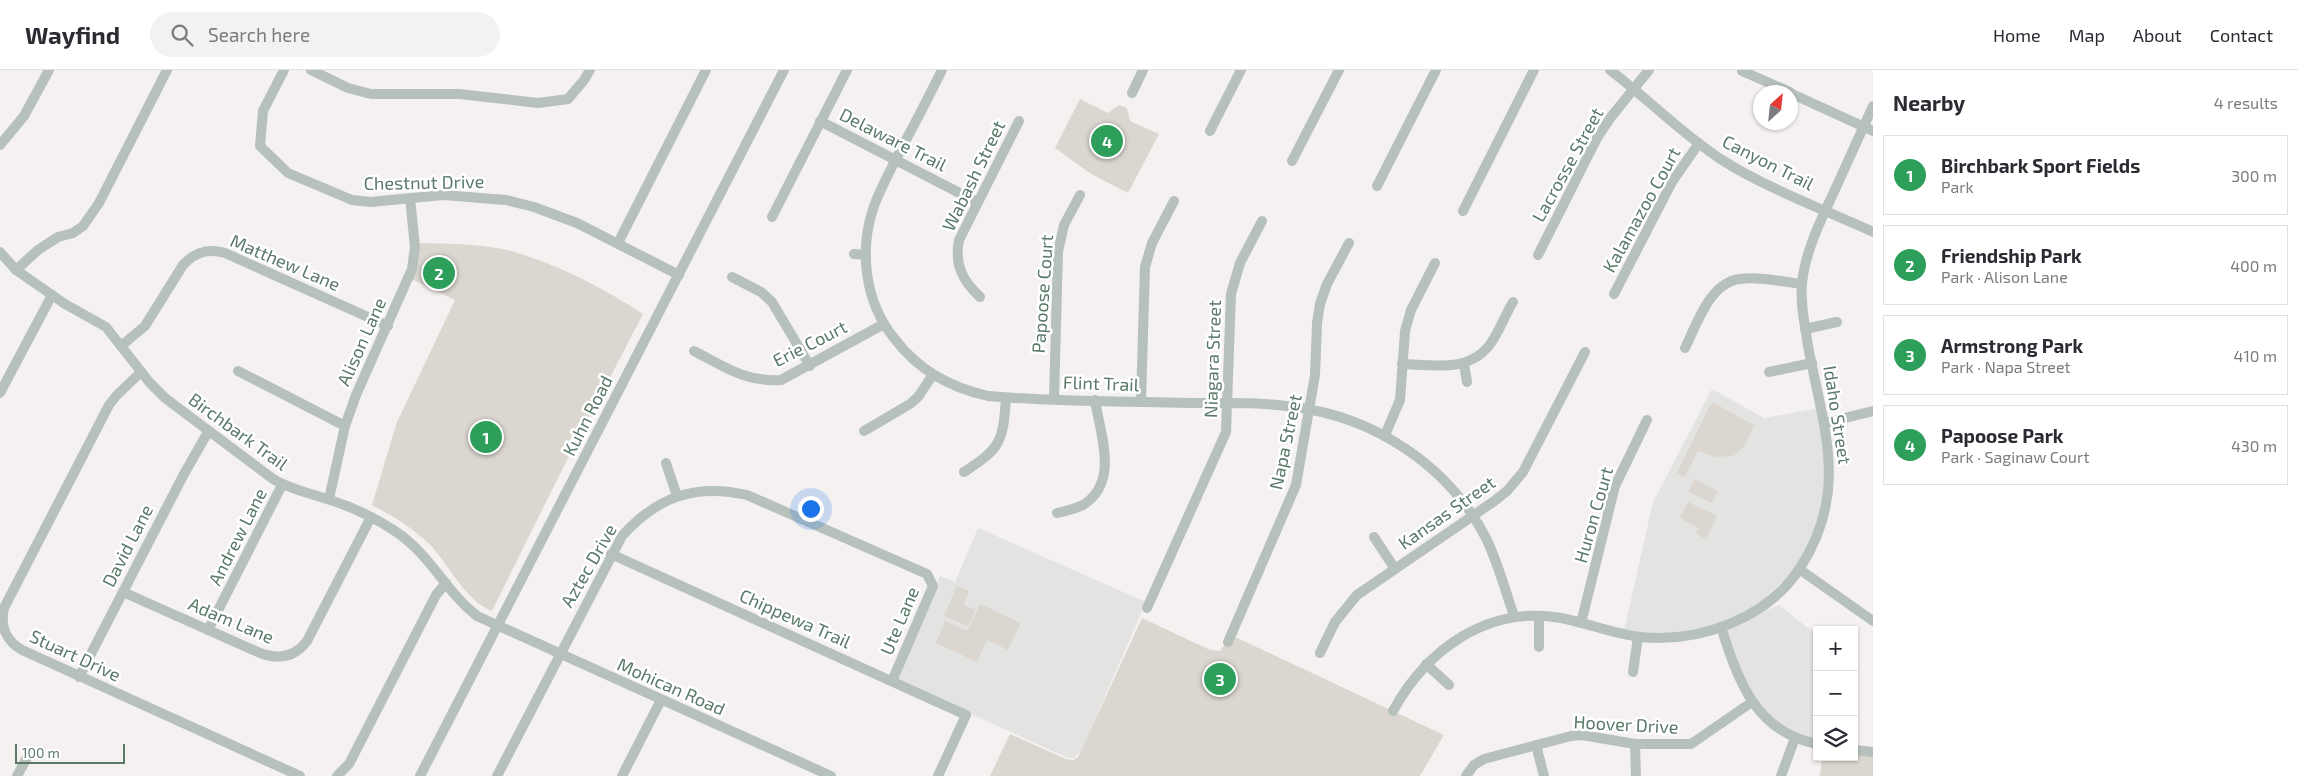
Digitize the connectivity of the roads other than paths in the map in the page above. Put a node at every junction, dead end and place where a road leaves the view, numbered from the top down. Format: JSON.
{"nodes":[{"id":1,"x":49,"y":70,"type":"edge"},
{"id":2,"x":167,"y":70,"type":"edge"},
{"id":3,"x":284,"y":70,"type":"edge"},
{"id":4,"x":311,"y":70,"type":"edge"},
{"id":5,"x":590,"y":70,"type":"edge"},
{"id":6,"x":706,"y":70,"type":"edge"},
{"id":7,"x":784,"y":70,"type":"edge"},
{"id":8,"x":847,"y":70,"type":"edge"},
{"id":9,"x":942,"y":70,"type":"edge"},
{"id":10,"x":1143,"y":70,"type":"edge"},
{"id":11,"x":1241,"y":70,"type":"edge"},
{"id":12,"x":1339,"y":70,"type":"edge"},
{"id":13,"x":1436,"y":70,"type":"edge"},
{"id":14,"x":1534,"y":70,"type":"edge"},
{"id":15,"x":1610,"y":70,"type":"edge"},
{"id":16,"x":1649,"y":70,"type":"edge"},
{"id":17,"x":1742,"y":70,"type":"edge"},
{"id":18,"x":1773,"y":85,"type":"edge"},
{"id":19,"x":1632,"y":89,"type":"junction"},
{"id":20,"x":1132,"y":94,"type":"dead end"},
{"id":21,"x":1798,"y":97,"type":"edge"},
{"id":22,"x":1873,"y":106,"type":"edge"},
{"id":23,"x":820,"y":121,"type":"junction"},
{"id":24,"x":1019,"y":121,"type":"dead end"},
{"id":25,"x":1868,"y":129,"type":"edge"},
{"id":26,"x":1210,"y":131,"type":"dead end"},
{"id":27,"x":1699,"y":143,"type":"junction"},
{"id":28,"x":0,"y":145,"type":"edge"},
{"id":29,"x":896,"y":160,"type":"junction"},
{"id":30,"x":1292,"y":161,"type":"dead end"},
{"id":31,"x":1377,"y":186,"type":"dead end"},
{"id":32,"x":1080,"y":195,"type":"dead end"},
{"id":33,"x":410,"y":198,"type":"junction"},
{"id":34,"x":1174,"y":201,"type":"dead end"},
{"id":35,"x":977,"y":202,"type":"junction"},
{"id":36,"x":1826,"y":210,"type":"junction"},
{"id":37,"x":1463,"y":211,"type":"dead end"},
{"id":38,"x":772,"y":216,"type":"dead end"},
{"id":39,"x":1262,"y":220,"type":"dead end"},
{"id":40,"x":1873,"y":232,"type":"edge"},
{"id":41,"x":618,"y":243,"type":"junction"},
{"id":42,"x":1348,"y":243,"type":"dead end"},
{"id":43,"x":0,"y":252,"type":"edge"},
{"id":44,"x":854,"y":254,"type":"dead end"},
{"id":45,"x":865,"y":255,"type":"junction"},
{"id":46,"x":1538,"y":255,"type":"dead end"},
{"id":47,"x":1435,"y":263,"type":"dead end"},
{"id":48,"x":16,"y":270,"type":"junction"},
{"id":49,"x":679,"y":275,"type":"junction"},
{"id":50,"x":732,"y":277,"type":"dead end"},
{"id":51,"x":1802,"y":284,"type":"junction"},
{"id":52,"x":1614,"y":294,"type":"dead end"},
{"id":53,"x":52,"y":296,"type":"junction"},
{"id":54,"x":980,"y":298,"type":"dead end"},
{"id":55,"x":1513,"y":302,"type":"dead end"},
{"id":56,"x":1837,"y":322,"type":"dead end"},
{"id":57,"x":884,"y":324,"type":"junction"},
{"id":58,"x":388,"y":326,"type":"junction"},
{"id":59,"x":1805,"y":329,"type":"junction"},
{"id":60,"x":121,"y":346,"type":"junction"},
{"id":61,"x":1685,"y":348,"type":"dead end"},
{"id":62,"x":694,"y":351,"type":"dead end"},
{"id":63,"x":1585,"y":352,"type":"dead end"},
{"id":64,"x":1812,"y":363,"type":"junction"},
{"id":65,"x":1402,"y":364,"type":"junction"},
{"id":66,"x":1464,"y":364,"type":"junction"},
{"id":67,"x":810,"y":366,"type":"junction"},
{"id":68,"x":238,"y":371,"type":"dead end"},
{"id":69,"x":141,"y":372,"type":"junction"},
{"id":70,"x":1769,"y":372,"type":"dead end"},
{"id":71,"x":932,"y":376,"type":"junction"},
{"id":72,"x":1468,"y":382,"type":"dead end"},
{"id":73,"x":0,"y":393,"type":"edge"},
{"id":74,"x":1006,"y":398,"type":"junction"},
{"id":75,"x":1054,"y":399,"type":"junction"},
{"id":76,"x":1095,"y":400,"type":"junction"},
{"id":77,"x":1141,"y":401,"type":"junction"},
{"id":78,"x":1228,"y":404,"type":"junction"},
{"id":79,"x":1310,"y":410,"type":"junction"},
{"id":80,"x":1873,"y":411,"type":"edge"},
{"id":81,"x":1647,"y":420,"type":"dead end"},
{"id":82,"x":1824,"y":423,"type":"junction"},
{"id":83,"x":345,"y":426,"type":"junction"},
{"id":84,"x":208,"y":432,"type":"junction"},
{"id":85,"x":864,"y":432,"type":"dead end"},
{"id":86,"x":1385,"y":435,"type":"junction"},
{"id":87,"x":666,"y":463,"type":"dead end"},
{"id":88,"x":964,"y":472,"type":"dead end"},
{"id":89,"x":282,"y":484,"type":"junction"},
{"id":90,"x":676,"y":496,"type":"junction"},
{"id":91,"x":329,"y":499,"type":"junction"},
{"id":92,"x":1057,"y":513,"type":"dead end"},
{"id":93,"x":371,"y":517,"type":"junction"},
{"id":94,"x":1472,"y":517,"type":"junction"},
{"id":95,"x":1374,"y":537,"type":"dead end"},
{"id":96,"x":611,"y":554,"type":"junction"},
{"id":97,"x":1395,"y":569,"type":"junction"},
{"id":98,"x":1799,"y":569,"type":"junction"},
{"id":99,"x":927,"y":574,"type":"joint"},
{"id":100,"x":446,"y":583,"type":"junction"},
{"id":101,"x":123,"y":592,"type":"junction"},
{"id":102,"x":1147,"y":608,"type":"dead end"},
{"id":103,"x":1514,"y":616,"type":"junction"},
{"id":104,"x":1539,"y":616,"type":"junction"},
{"id":105,"x":1873,"y":621,"type":"edge"},
{"id":106,"x":1581,"y":623,"type":"junction"},
{"id":107,"x":498,"y":627,"type":"junction"},
{"id":108,"x":1721,"y":627,"type":"junction"},
{"id":109,"x":208,"y":630,"type":"junction"},
{"id":110,"x":1638,"y":637,"type":"junction"},
{"id":111,"x":1228,"y":642,"type":"dead end"},
{"id":112,"x":1539,"y":647,"type":"dead end"},
{"id":113,"x":1320,"y":653,"type":"dead end"},
{"id":114,"x":559,"y":655,"type":"junction"},
{"id":115,"x":1426,"y":664,"type":"junction"},
{"id":116,"x":1633,"y":672,"type":"dead end"},
{"id":117,"x":79,"y":677,"type":"junction"},
{"id":118,"x":892,"y":681,"type":"junction"},
{"id":119,"x":1449,"y":685,"type":"dead end"},
{"id":120,"x":661,"y":700,"type":"junction"},
{"id":121,"x":1752,"y":702,"type":"junction"},
{"id":122,"x":1393,"y":710,"type":"dead end"},
{"id":123,"x":1795,"y":738,"type":"junction"},
{"id":124,"x":1813,"y":743,"type":"edge"},
{"id":125,"x":1635,"y":744,"type":"junction"},
{"id":126,"x":1536,"y":745,"type":"junction"},
{"id":127,"x":1858,"y":750,"type":"edge"},
{"id":128,"x":1873,"y":752,"type":"edge"},
{"id":129,"x":29,"y":754,"type":"dead end"},
{"id":130,"x":17,"y":776,"type":"edge"},
{"id":131,"x":300,"y":776,"type":"edge"},
{"id":132,"x":337,"y":776,"type":"edge"},
{"id":133,"x":420,"y":776,"type":"edge"},
{"id":134,"x":497,"y":776,"type":"edge"},
{"id":135,"x":622,"y":776,"type":"edge"},
{"id":136,"x":831,"y":776,"type":"edge"},
{"id":137,"x":938,"y":776,"type":"edge"},
{"id":138,"x":1466,"y":776,"type":"edge"},
{"id":139,"x":1544,"y":776,"type":"edge"},
{"id":140,"x":1636,"y":776,"type":"edge"},
{"id":141,"x":1781,"y":776,"type":"edge"}],
"edges":[{"from":1,"to":28,"type":"street"},
{"from":2,"to":48,"type":"street"},
{"from":3,"to":33,"type":"street","name":"Chestnut Drive"},
{"from":4,"to":5,"type":"street"},
{"from":6,"to":41,"type":"street"},
{"from":7,"to":49,"type":"street","name":"Kuhn Road"},
{"from":8,"to":23,"type":"street"},
{"from":9,"to":29,"type":"street","name":"Flint Trail"},
{"from":10,"to":20,"type":"street"},
{"from":11,"to":26,"type":"street"},
{"from":12,"to":30,"type":"street"},
{"from":13,"to":31,"type":"street"},
{"from":14,"to":37,"type":"street"},
{"from":15,"to":19,"type":"street","name":"Canyon Trail"},
{"from":16,"to":19,"type":"street","name":"Lacrosse Street"},
{"from":17,"to":18,"type":"street"},
{"from":19,"to":27,"type":"street","name":"Canyon Trail"},
{"from":19,"to":46,"type":"street","name":"Lacrosse Street"},
{"from":21,"to":25,"type":"street"},
{"from":22,"to":25,"type":"street","name":"Idaho Street"},
{"from":23,"to":29,"type":"street","name":"Delaware Trail"},
{"from":23,"to":38,"type":"street"},
{"from":24,"to":35,"type":"street","name":"Wabash Street"},
{"from":25,"to":36,"type":"street","name":"Idaho Street"},
{"from":27,"to":36,"type":"street","name":"Canyon Trail"},
{"from":27,"to":52,"type":"street","name":"Kalamazoo Court"},
{"from":29,"to":35,"type":"street","name":"Delaware Trail"},
{"from":29,"to":45,"type":"street","name":"Flint Trail"},
{"from":32,"to":75,"type":"street","name":"Papoose Court"},
{"from":33,"to":41,"type":"street","name":"Chestnut Drive"},
{"from":33,"to":58,"type":"street","name":"Alison Lane"},
{"from":34,"to":77,"type":"street"},
{"from":35,"to":54,"type":"street","name":"Wabash Street"},
{"from":36,"to":40,"type":"street","name":"Canyon Trail"},
{"from":36,"to":51,"type":"street","name":"Idaho Street"},
{"from":39,"to":78,"type":"street","name":"Niagara Street"},
{"from":41,"to":49,"type":"street","name":"Chestnut Drive"},
{"from":42,"to":79,"type":"street","name":"Napa Street"},
{"from":43,"to":48,"type":"street","name":"Birchbark Trail"},
{"from":44,"to":45,"type":"street"},
{"from":45,"to":57,"type":"street","name":"Flint Trail"},
{"from":47,"to":65,"type":"street"},
{"from":48,"to":53,"type":"street","name":"Birchbark Trail"},
{"from":49,"to":107,"type":"street","name":"Kuhn Road"},
{"from":50,"to":67,"type":"street"},
{"from":51,"to":59,"type":"street","name":"Idaho Street"},
{"from":51,"to":61,"type":"street"},
{"from":53,"to":60,"type":"street","name":"Birchbark Trail"},
{"from":53,"to":73,"type":"street"},
{"from":55,"to":66,"type":"street"},
{"from":56,"to":59,"type":"street"},
{"from":57,"to":67,"type":"street","name":"Erie Court"},
{"from":57,"to":71,"type":"street","name":"Flint Trail"},
{"from":58,"to":60,"type":"street","name":"Matthew Lane"},
{"from":58,"to":83,"type":"street","name":"Alison Lane"},
{"from":59,"to":64,"type":"street","name":"Idaho Street"},
{"from":60,"to":69,"type":"street","name":"Birchbark Trail"},
{"from":62,"to":67,"type":"street","name":"Erie Court"},
{"from":63,"to":94,"type":"street","name":"Kansas Street"},
{"from":64,"to":70,"type":"street"},
{"from":64,"to":82,"type":"street","name":"Idaho Street"},
{"from":65,"to":66,"type":"street"},
{"from":65,"to":86,"type":"street"},
{"from":66,"to":72,"type":"street"},
{"from":68,"to":83,"type":"street"},
{"from":69,"to":84,"type":"street","name":"Birchbark Trail"},
{"from":69,"to":117,"type":"street","name":"Stuart Drive"},
{"from":71,"to":74,"type":"street","name":"Flint Trail"},
{"from":71,"to":85,"type":"street"},
{"from":74,"to":75,"type":"street","name":"Flint Trail"},
{"from":74,"to":88,"type":"street"},
{"from":75,"to":76,"type":"street","name":"Flint Trail"},
{"from":76,"to":77,"type":"street","name":"Flint Trail"},
{"from":76,"to":92,"type":"street"},
{"from":77,"to":78,"type":"street","name":"Flint Trail"},
{"from":78,"to":79,"type":"street","name":"Flint Trail"},
{"from":78,"to":102,"type":"street","name":"Niagara Street"},
{"from":79,"to":86,"type":"street","name":"Flint Trail"},
{"from":79,"to":111,"type":"street","name":"Napa Street"},
{"from":80,"to":82,"type":"street"},
{"from":81,"to":106,"type":"street","name":"Huron Court"},
{"from":82,"to":98,"type":"street","name":"Idaho Street"},
{"from":83,"to":91,"type":"street","name":"Alison Lane"},
{"from":84,"to":89,"type":"street","name":"Birchbark Trail"},
{"from":84,"to":101,"type":"street","name":"David Lane"},
{"from":86,"to":94,"type":"street","name":"Flint Trail"},
{"from":87,"to":90,"type":"street"},
{"from":89,"to":91,"type":"street","name":"Birchbark Trail"},
{"from":89,"to":109,"type":"street","name":"Andrew Lane"},
{"from":90,"to":96,"type":"street","name":"Aztec Drive"},
{"from":90,"to":99,"type":"street","name":"Aztec Drive"},
{"from":91,"to":93,"type":"street","name":"Birchbark Trail"},
{"from":93,"to":100,"type":"street","name":"Birchbark Trail"},
{"from":93,"to":109,"type":"street","name":"Adam Lane"},
{"from":94,"to":97,"type":"street","name":"Kansas Street"},
{"from":94,"to":103,"type":"street","name":"Flint Trail"},
{"from":95,"to":97,"type":"street"},
{"from":96,"to":114,"type":"street","name":"Aztec Drive"},
{"from":96,"to":118,"type":"street","name":"Chippewa Trail"},
{"from":97,"to":113,"type":"street","name":"Kansas Street"},
{"from":98,"to":105,"type":"street"},
{"from":98,"to":108,"type":"street","name":"Idaho Street"},
{"from":99,"to":118,"type":"street","name":"Ute Lane"},
{"from":100,"to":107,"type":"street","name":"Birchbark Trail"},
{"from":100,"to":132,"type":"street"},
{"from":101,"to":109,"type":"street","name":"Adam Lane"},
{"from":101,"to":117,"type":"street","name":"David Lane"},
{"from":103,"to":104,"type":"street","name":"Idaho Street"},
{"from":103,"to":115,"type":"street","name":"Idaho Street"},
{"from":104,"to":106,"type":"street","name":"Idaho Street"},
{"from":104,"to":112,"type":"street"},
{"from":106,"to":110,"type":"street","name":"Idaho Street"},
{"from":107,"to":114,"type":"street","name":"Mohican Road"},
{"from":107,"to":133,"type":"street","name":"Kuhn Road"},
{"from":108,"to":110,"type":"street","name":"Idaho Street"},
{"from":108,"to":121,"type":"street"},
{"from":110,"to":116,"type":"street"},
{"from":114,"to":120,"type":"street","name":"Mohican Road"},
{"from":114,"to":134,"type":"street","name":"Aztec Drive"},
{"from":115,"to":119,"type":"street"},
{"from":115,"to":122,"type":"street","name":"Idaho Street"},
{"from":117,"to":131,"type":"street","name":"Stuart Drive"},
{"from":118,"to":137,"type":"street","name":"Chippewa Trail"},
{"from":120,"to":135,"type":"street"},
{"from":120,"to":136,"type":"street","name":"Mohican Road"},
{"from":121,"to":123,"type":"street"},
{"from":121,"to":125,"type":"street","name":"Hoover Drive"},
{"from":123,"to":124,"type":"street"},
{"from":123,"to":141,"type":"street"},
{"from":125,"to":126,"type":"street","name":"Hoover Drive"},
{"from":125,"to":140,"type":"street"},
{"from":126,"to":138,"type":"street","name":"Hoover Drive"},
{"from":126,"to":139,"type":"street"},
{"from":127,"to":128,"type":"street"},
{"from":129,"to":130,"type":"street"}]}
